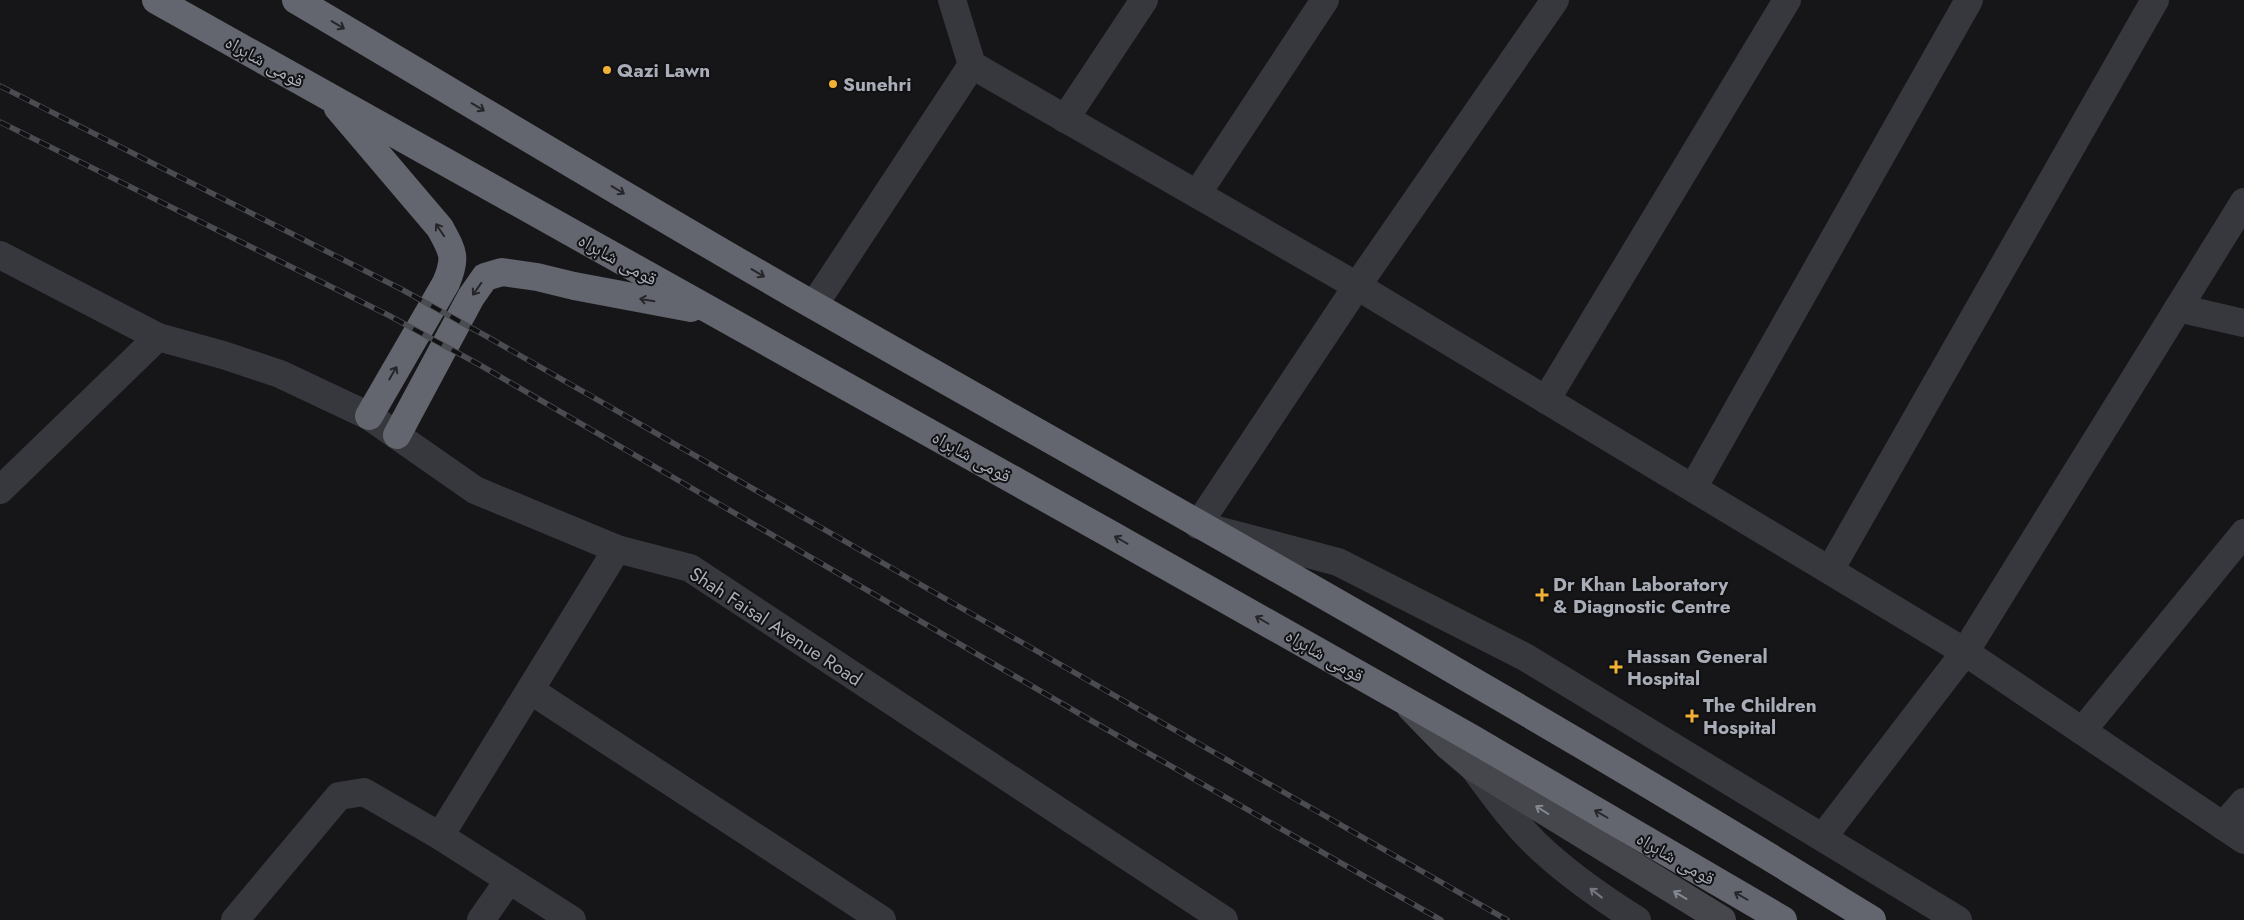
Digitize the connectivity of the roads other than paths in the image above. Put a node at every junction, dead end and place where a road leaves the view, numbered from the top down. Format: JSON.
{"nodes":[{"id":1,"x":156,"y":0,"type":"edge"},
{"id":2,"x":296,"y":0,"type":"edge"},
{"id":3,"x":952,"y":0,"type":"edge"},
{"id":4,"x":1144,"y":0,"type":"edge"},
{"id":5,"x":1325,"y":0,"type":"edge"},
{"id":6,"x":1555,"y":0,"type":"edge"},
{"id":7,"x":1787,"y":0,"type":"edge"},
{"id":8,"x":1970,"y":0,"type":"edge"},
{"id":9,"x":2156,"y":0,"type":"edge"},
{"id":10,"x":972,"y":65,"type":"junction"},
{"id":11,"x":328,"y":96,"type":"junction"},
{"id":12,"x":1065,"y":119,"type":"junction"},
{"id":13,"x":1197,"y":194,"type":"junction"},
{"id":14,"x":2244,"y":202,"type":"edge"},
{"id":15,"x":0,"y":254,"type":"edge"},
{"id":16,"x":1357,"y":286,"type":"junction"},
{"id":17,"x":814,"y":305,"type":"junction"},
{"id":18,"x":2178,"y":308,"type":"junction"},
{"id":19,"x":712,"y":312,"type":"junction"},
{"id":20,"x":2244,"y":323,"type":"edge"},
{"id":21,"x":158,"y":337,"type":"junction"},
{"id":22,"x":1546,"y":400,"type":"junction"},
{"id":23,"x":369,"y":416,"type":"junction"},
{"id":24,"x":397,"y":435,"type":"junction"},
{"id":25,"x":1693,"y":488,"type":"junction"},
{"id":26,"x":0,"y":490,"type":"edge"},
{"id":27,"x":1198,"y":525,"type":"junction"},
{"id":28,"x":2244,"y":533,"type":"edge"},
{"id":29,"x":617,"y":549,"type":"junction"},
{"id":30,"x":1830,"y":570,"type":"junction"},
{"id":31,"x":1965,"y":652,"type":"junction"},
{"id":32,"x":530,"y":690,"type":"junction"},
{"id":33,"x":1404,"y":700,"type":"junction"},
{"id":34,"x":2082,"y":731,"type":"junction"},
{"id":35,"x":1473,"y":767,"type":"junction"},
{"id":36,"x":2244,"y":802,"type":"edge"},
{"id":37,"x":2233,"y":833,"type":"edge"},
{"id":38,"x":440,"y":836,"type":"junction"},
{"id":39,"x":1823,"y":837,"type":"junction"},
{"id":40,"x":509,"y":880,"type":"junction"},
{"id":41,"x":235,"y":920,"type":"edge"},
{"id":42,"x":481,"y":920,"type":"edge"},
{"id":43,"x":572,"y":920,"type":"edge"},
{"id":44,"x":882,"y":920,"type":"edge"},
{"id":45,"x":1224,"y":920,"type":"edge"},
{"id":46,"x":1637,"y":920,"type":"edge"},
{"id":47,"x":1722,"y":920,"type":"edge"},
{"id":48,"x":1784,"y":920,"type":"edge"},
{"id":49,"x":1872,"y":920,"type":"edge"},
{"id":50,"x":1958,"y":920,"type":"edge"}],
"edges":[{"from":1,"to":11,"type":"highway","name":"قومی شاہراہ"},
{"from":2,"to":17,"type":"highway","one_way":true},
{"from":3,"to":10,"type":"street"},
{"from":4,"to":12,"type":"street"},
{"from":5,"to":13,"type":"street"},
{"from":6,"to":16,"type":"street"},
{"from":7,"to":22,"type":"street"},
{"from":8,"to":25,"type":"street"},
{"from":9,"to":30,"type":"street"},
{"from":10,"to":12,"type":"street"},
{"from":10,"to":17,"type":"street"},
{"from":11,"to":19,"type":"highway","name":"قومی شاہراہ"},
{"from":23,"to":11,"type":"highway","one_way":true},
{"from":12,"to":13,"type":"street"},
{"from":13,"to":16,"type":"street"},
{"from":14,"to":18,"type":"street"},
{"from":15,"to":21,"type":"street","name":"Shah Faisal Avenue Road"},
{"from":16,"to":22,"type":"street"},
{"from":16,"to":27,"type":"street"},
{"from":17,"to":27,"type":"highway"},
{"from":18,"to":20,"type":"street"},
{"from":18,"to":31,"type":"street"},
{"from":19,"to":24,"type":"highway","one_way":true},
{"from":33,"to":19,"type":"highway","name":"قومی شاہراہ","one_way":true},
{"from":21,"to":23,"type":"street","name":"Shah Faisal Avenue Road"},
{"from":21,"to":26,"type":"street"},
{"from":22,"to":25,"type":"street"},
{"from":23,"to":24,"type":"street","name":"Shah Faisal Avenue Road"},
{"from":24,"to":29,"type":"street","name":"Shah Faisal Avenue Road"},
{"from":25,"to":30,"type":"street"},
{"from":27,"to":39,"type":"street"},
{"from":27,"to":49,"type":"highway"},
{"from":28,"to":34,"type":"street"},
{"from":29,"to":32,"type":"street"},
{"from":29,"to":45,"type":"street","name":"Shah Faisal Avenue Road"},
{"from":30,"to":31,"type":"street"},
{"from":31,"to":34,"type":"street"},
{"from":31,"to":39,"type":"street"},
{"from":32,"to":38,"type":"street"},
{"from":32,"to":44,"type":"street"},
{"from":33,"to":35,"type":"main road"},
{"from":48,"to":33,"type":"highway","name":"قومی شاہراہ","one_way":true},
{"from":34,"to":37,"type":"street"},
{"from":46,"to":35,"type":"street","one_way":true},
{"from":47,"to":35,"type":"main road","one_way":true},
{"from":36,"to":37,"type":"street"},
{"from":38,"to":40,"type":"street"},
{"from":38,"to":41,"type":"street"},
{"from":39,"to":50,"type":"street"},
{"from":40,"to":42,"type":"street"},
{"from":40,"to":43,"type":"street"}]}
